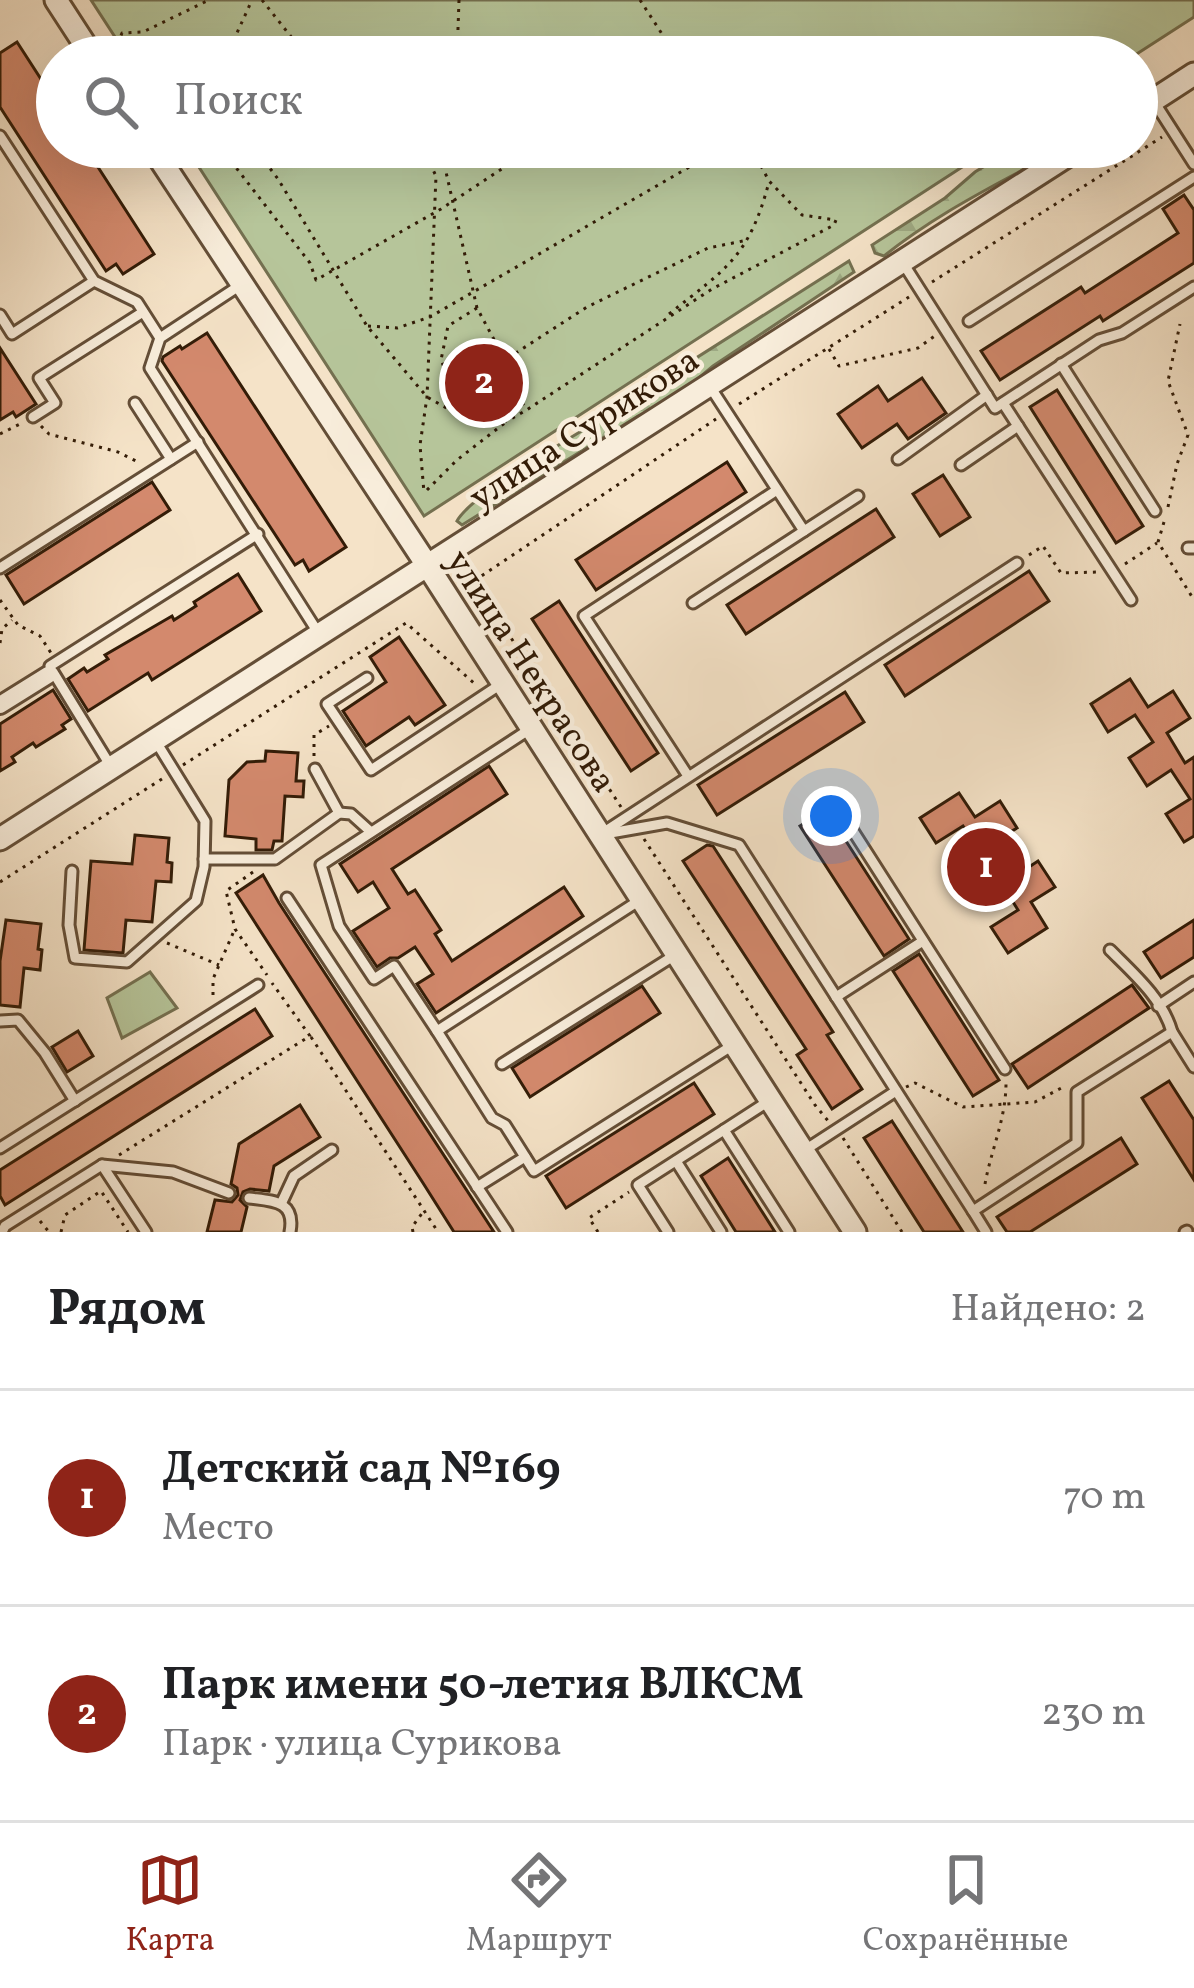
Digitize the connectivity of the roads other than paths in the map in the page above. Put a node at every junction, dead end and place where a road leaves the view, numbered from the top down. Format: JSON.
{"nodes":[{"id":1,"x":56,"y":0,"type":"edge"},
{"id":2,"x":79,"y":36,"type":"edge"},
{"id":3,"x":1194,"y":74,"type":"edge"},
{"id":4,"x":1158,"y":97,"type":"edge"},
{"id":5,"x":1158,"y":117,"type":"edge"},
{"id":6,"x":0,"y":136,"type":"edge"},
{"id":7,"x":1190,"y":148,"type":"edge"},
{"id":8,"x":1194,"y":164,"type":"edge"},
{"id":9,"x":166,"y":168,"type":"edge"},
{"id":10,"x":1048,"y":168,"type":"edge"},
{"id":11,"x":1194,"y":177,"type":"edge"},
{"id":12,"x":903,"y":262,"type":"junction"},
{"id":13,"x":94,"y":281,"type":"junction"},
{"id":14,"x":242,"y":284,"type":"junction"},
{"id":15,"x":1194,"y":287,"type":"edge"},
{"id":16,"x":143,"y":312,"type":"junction"},
{"id":17,"x":0,"y":315,"type":"edge"},
{"id":18,"x":970,"y":321,"type":"dead end"},
{"id":19,"x":160,"y":338,"type":"junction"},
{"id":20,"x":1061,"y":364,"type":"junction"},
{"id":21,"x":709,"y":385,"type":"junction"},
{"id":22,"x":987,"y":395,"type":"junction"},
{"id":23,"x":135,"y":403,"type":"dead end"},
{"id":24,"x":1003,"y":403,"type":"junction"},
{"id":25,"x":33,"y":417,"type":"road end"},
{"id":26,"x":1018,"y":426,"type":"junction"},
{"id":27,"x":198,"y":442,"type":"junction"},
{"id":28,"x":171,"y":459,"type":"junction"},
{"id":29,"x":898,"y":459,"type":"dead end"},
{"id":30,"x":961,"y":465,"type":"dead end"},
{"id":31,"x":777,"y":490,"type":"junction"},
{"id":32,"x":857,"y":496,"type":"dead end"},
{"id":33,"x":1154,"y":511,"type":"dead end"},
{"id":34,"x":804,"y":531,"type":"junction"},
{"id":35,"x":258,"y":534,"type":"junction"},
{"id":36,"x":1017,"y":563,"type":"road end"},
{"id":37,"x":427,"y":566,"type":"junction"},
{"id":38,"x":0,"y":568,"type":"edge"},
{"id":39,"x":1131,"y":600,"type":"dead end"},
{"id":40,"x":693,"y":603,"type":"dead end"},
{"id":41,"x":320,"y":634,"type":"junction"},
{"id":42,"x":52,"y":669,"type":"junction"},
{"id":43,"x":367,"y":678,"type":"dead end"},
{"id":44,"x":501,"y":684,"type":"junction"},
{"id":45,"x":0,"y":705,"type":"edge"},
{"id":46,"x":530,"y":728,"type":"junction"},
{"id":47,"x":155,"y":740,"type":"junction"},
{"id":48,"x":112,"y":768,"type":"junction"},
{"id":49,"x":315,"y":769,"type":"road end"},
{"id":50,"x":688,"y":776,"type":"junction"},
{"id":51,"x":839,"y":809,"type":"dead end"},
{"id":52,"x":339,"y":813,"type":"junction"},
{"id":53,"x":371,"y":832,"type":"junction"},
{"id":54,"x":599,"y":835,"type":"junction"},
{"id":55,"x":0,"y":839,"type":"edge"},
{"id":56,"x":204,"y":859,"type":"junction"},
{"id":57,"x":73,"y":871,"type":"dead end"},
{"id":58,"x":287,"y":898,"type":"dead end"},
{"id":59,"x":640,"y":900,"type":"junction"},
{"id":60,"x":923,"y":941,"type":"junction"},
{"id":61,"x":1110,"y":950,"type":"dead end"},
{"id":62,"x":675,"y":955,"type":"junction"},
{"id":63,"x":1194,"y":982,"type":"edge"},
{"id":64,"x":258,"y":985,"type":"dead end"},
{"id":65,"x":836,"y":997,"type":"junction"},
{"id":66,"x":1158,"y":1006,"type":"junction"},
{"id":67,"x":0,"y":1021,"type":"edge"},
{"id":68,"x":437,"y":1031,"type":"junction"},
{"id":69,"x":1172,"y":1032,"type":"junction"},
{"id":70,"x":733,"y":1045,"type":"junction"},
{"id":71,"x":502,"y":1064,"type":"dead end"},
{"id":72,"x":1194,"y":1067,"type":"edge"},
{"id":73,"x":1005,"y":1069,"type":"road end"},
{"id":74,"x":896,"y":1091,"type":"junction"},
{"id":75,"x":76,"y":1101,"type":"junction"},
{"id":76,"x":770,"y":1101,"type":"junction"},
{"id":77,"x":724,"y":1130,"type":"junction"},
{"id":78,"x":0,"y":1148,"type":"edge"},
{"id":79,"x":332,"y":1150,"type":"dead end"},
{"id":80,"x":802,"y":1152,"type":"junction"},
{"id":81,"x":525,"y":1157,"type":"junction"},
{"id":82,"x":676,"y":1161,"type":"junction"},
{"id":83,"x":102,"y":1165,"type":"junction"},
{"id":84,"x":477,"y":1187,"type":"junction"},
{"id":85,"x":229,"y":1193,"type":"dead end"},
{"id":86,"x":248,"y":1198,"type":"dead end"},
{"id":87,"x":280,"y":1204,"type":"junction"},
{"id":88,"x":973,"y":1210,"type":"junction"},
{"id":89,"x":2,"y":1225,"type":"edge"},
{"id":90,"x":146,"y":1232,"type":"edge"},
{"id":91,"x":290,"y":1232,"type":"edge"},
{"id":92,"x":507,"y":1232,"type":"edge"},
{"id":93,"x":668,"y":1232,"type":"edge"},
{"id":94,"x":721,"y":1232,"type":"edge"},
{"id":95,"x":789,"y":1232,"type":"edge"},
{"id":96,"x":855,"y":1232,"type":"edge"},
{"id":97,"x":986,"y":1232,"type":"edge"}],
"edges":[{"from":1,"to":2,"type":"street"},
{"from":3,"to":4,"type":"street"},
{"from":5,"to":7,"type":"lane"},
{"from":6,"to":13,"type":"lane"},
{"from":7,"to":8,"type":"lane"},
{"from":9,"to":14,"type":"street","name":"улица Некрасова"},
{"from":10,"to":12,"type":"street","name":"улица Сурикова"},
{"from":11,"to":18,"type":"lane"},
{"from":12,"to":21,"type":"street","name":"улица Сурикова"},
{"from":12,"to":22,"type":"lane"},
{"from":13,"to":16,"type":"lane"},
{"from":13,"to":17,"type":"lane"},
{"from":14,"to":19,"type":"lane"},
{"from":14,"to":37,"type":"street","name":"улица Некрасова"},
{"from":15,"to":20,"type":"lane"},
{"from":16,"to":19,"type":"lane"},
{"from":16,"to":25,"type":"lane"},
{"from":19,"to":27,"type":"lane"},
{"from":20,"to":24,"type":"lane"},
{"from":20,"to":33,"type":"lane"},
{"from":21,"to":31,"type":"lane"},
{"from":21,"to":37,"type":"street","name":"улица Сурикова"},
{"from":22,"to":24,"type":"lane"},
{"from":22,"to":29,"type":"lane"},
{"from":23,"to":28,"type":"lane"},
{"from":24,"to":26,"type":"lane"},
{"from":26,"to":30,"type":"lane"},
{"from":26,"to":39,"type":"lane"},
{"from":27,"to":28,"type":"lane"},
{"from":27,"to":35,"type":"lane"},
{"from":28,"to":38,"type":"lane"},
{"from":31,"to":34,"type":"lane"},
{"from":31,"to":50,"type":"lane"},
{"from":32,"to":34,"type":"lane"},
{"from":34,"to":40,"type":"lane"},
{"from":35,"to":41,"type":"lane"},
{"from":35,"to":42,"type":"lane"},
{"from":36,"to":50,"type":"lane"},
{"from":37,"to":41,"type":"street","name":"улица Сурикова"},
{"from":37,"to":44,"type":"street","name":"улица Некрасова"},
{"from":41,"to":47,"type":"street","name":"улица Сурикова"},
{"from":42,"to":45,"type":"street"},
{"from":42,"to":48,"type":"lane"},
{"from":43,"to":44,"type":"lane"},
{"from":44,"to":46,"type":"street","name":"улица Некрасова"},
{"from":46,"to":53,"type":"lane"},
{"from":46,"to":54,"type":"street","name":"улица Некрасова"},
{"from":47,"to":48,"type":"street","name":"улица Сурикова"},
{"from":47,"to":56,"type":"lane"},
{"from":48,"to":55,"type":"street","name":"улица Сурикова"},
{"from":49,"to":52,"type":"lane"},
{"from":50,"to":54,"type":"lane"},
{"from":51,"to":60,"type":"lane"},
{"from":52,"to":53,"type":"lane"},
{"from":52,"to":56,"type":"lane"},
{"from":53,"to":68,"type":"lane"},
{"from":54,"to":59,"type":"street","name":"улица Некрасова"},
{"from":54,"to":65,"type":"lane"},
{"from":56,"to":57,"type":"lane"},
{"from":58,"to":84,"type":"lane"},
{"from":59,"to":62,"type":"street","name":"улица Некрасова"},
{"from":59,"to":68,"type":"lane"},
{"from":60,"to":65,"type":"lane"},
{"from":60,"to":73,"type":"lane"},
{"from":61,"to":66,"type":"lane"},
{"from":62,"to":70,"type":"street","name":"улица Некрасова"},
{"from":62,"to":71,"type":"lane"},
{"from":63,"to":66,"type":"lane"},
{"from":64,"to":75,"type":"lane"},
{"from":65,"to":74,"type":"lane"},
{"from":66,"to":69,"type":"lane"},
{"from":67,"to":75,"type":"lane"},
{"from":68,"to":81,"type":"lane"},
{"from":69,"to":72,"type":"lane"},
{"from":69,"to":88,"type":"lane"},
{"from":70,"to":76,"type":"street","name":"улица Некрасова"},
{"from":70,"to":81,"type":"lane"},
{"from":74,"to":80,"type":"lane"},
{"from":74,"to":88,"type":"lane"},
{"from":75,"to":78,"type":"lane"},
{"from":76,"to":77,"type":"lane"},
{"from":76,"to":80,"type":"street","name":"улица Некрасова"},
{"from":77,"to":82,"type":"lane"},
{"from":77,"to":95,"type":"lane"},
{"from":79,"to":87,"type":"lane"},
{"from":80,"to":96,"type":"street","name":"улица Некрасова"},
{"from":81,"to":84,"type":"lane"},
{"from":82,"to":93,"type":"lane"},
{"from":82,"to":94,"type":"lane"},
{"from":83,"to":85,"type":"lane"},
{"from":83,"to":89,"type":"lane"},
{"from":83,"to":90,"type":"lane"},
{"from":84,"to":92,"type":"lane"},
{"from":86,"to":87,"type":"lane"},
{"from":87,"to":91,"type":"lane"},
{"from":88,"to":97,"type":"lane"}]}
